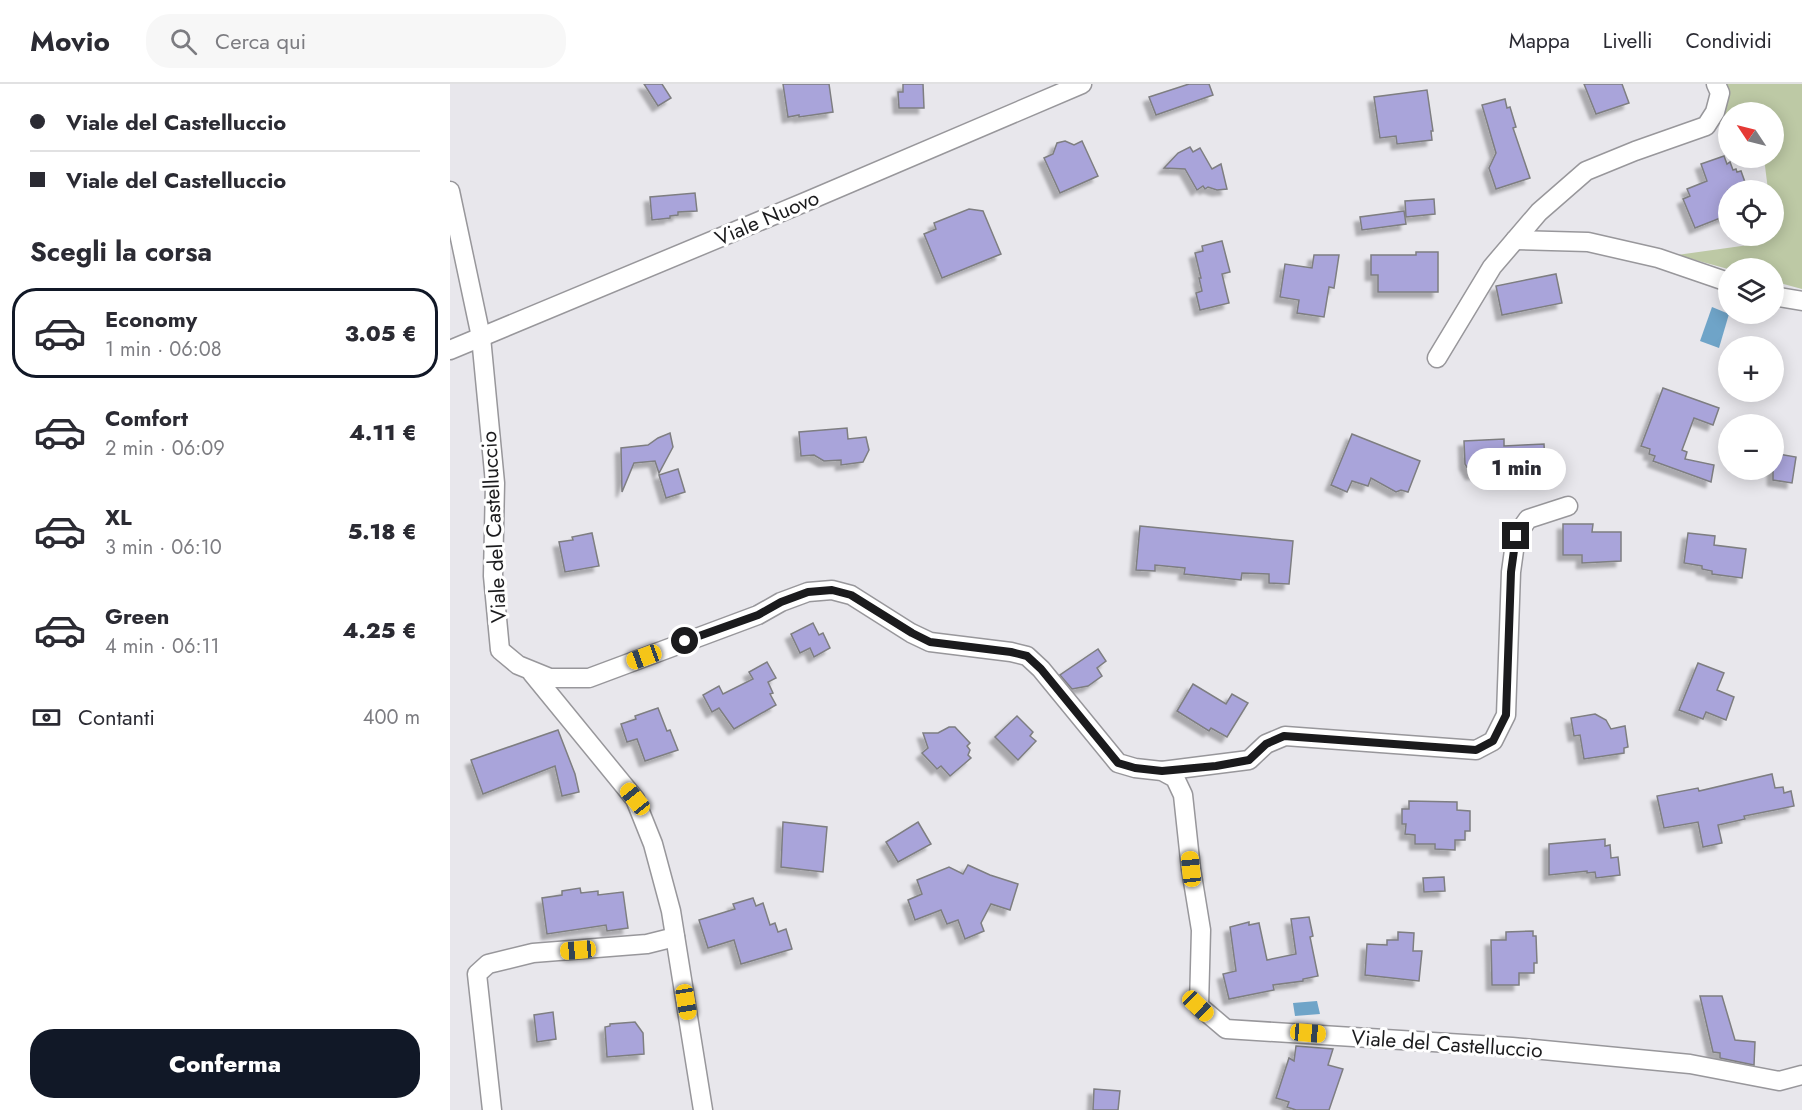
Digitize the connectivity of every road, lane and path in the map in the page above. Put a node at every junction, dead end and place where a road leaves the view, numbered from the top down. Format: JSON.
{"nodes":[{"id":1,"x":1082,"y":84,"type":"edge"},
{"id":2,"x":1716,"y":84,"type":"edge"},
{"id":3,"x":450,"y":190,"type":"edge"},
{"id":4,"x":1515,"y":240,"type":"junction"},
{"id":5,"x":1718,"y":279,"type":"edge"},
{"id":6,"x":1784,"y":298,"type":"edge"},
{"id":7,"x":1802,"y":301,"type":"edge"},
{"id":8,"x":481,"y":337,"type":"junction"},
{"id":9,"x":450,"y":350,"type":"edge"},
{"id":10,"x":1437,"y":358,"type":"dead end"},
{"id":11,"x":1568,"y":506,"type":"dead end"},
{"id":12,"x":528,"y":669,"type":"junction"},
{"id":13,"x":1162,"y":771,"type":"junction"},
{"id":14,"x":675,"y":937,"type":"junction"},
{"id":15,"x":1802,"y":1075,"type":"edge"},
{"id":16,"x":492,"y":1110,"type":"edge"},
{"id":17,"x":703,"y":1110,"type":"edge"}],
"edges":[{"from":1,"to":8,"type":"street","name":"Viale Nuovo"},
{"from":2,"to":4,"type":"street"},
{"from":3,"to":8,"type":"street"},
{"from":4,"to":5,"type":"street"},
{"from":4,"to":10,"type":"street"},
{"from":6,"to":7,"type":"street"},
{"from":8,"to":9,"type":"street","name":"Viale Nuovo"},
{"from":8,"to":12,"type":"street","name":"Viale del Castelluccio"},
{"from":11,"to":13,"type":"street","name":"Viale del Castelluccio"},
{"from":12,"to":13,"type":"street","name":"Viale del Castelluccio"},
{"from":12,"to":14,"type":"street"},
{"from":13,"to":15,"type":"street","name":"Viale del Castelluccio"},
{"from":14,"to":16,"type":"street"},
{"from":14,"to":17,"type":"street"}]}
